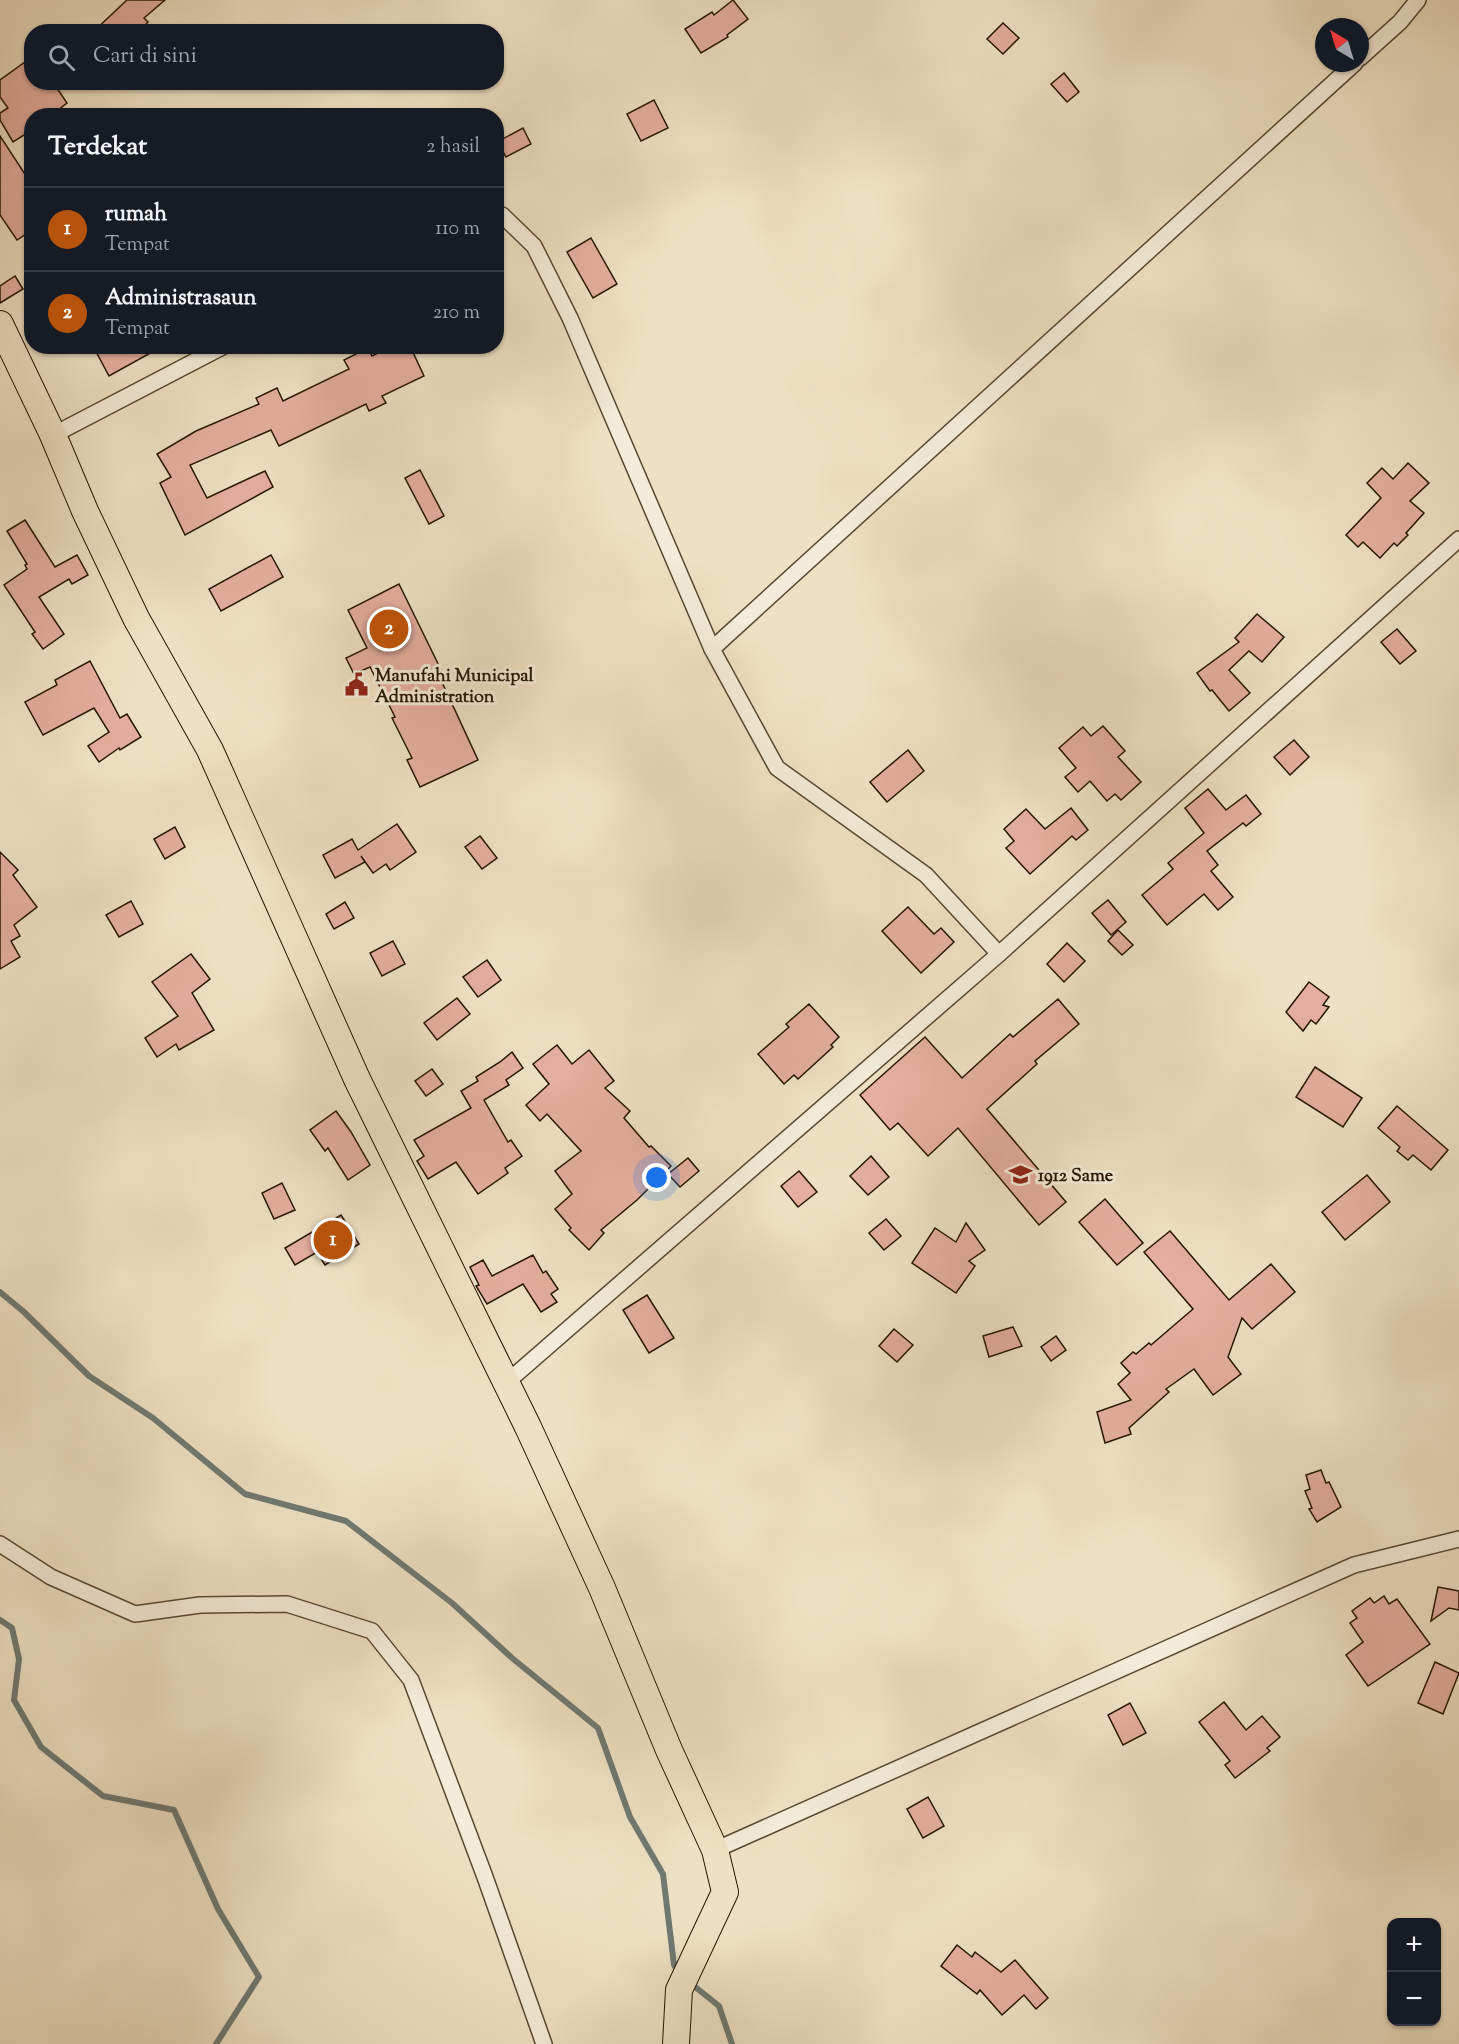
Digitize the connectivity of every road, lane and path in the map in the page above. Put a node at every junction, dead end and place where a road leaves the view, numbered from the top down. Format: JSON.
{"nodes":[{"id":1,"x":1418,"y":0,"type":"edge"},
{"id":2,"x":1369,"y":50,"type":"edge"},
{"id":3,"x":1344,"y":72,"type":"edge"},
{"id":4,"x":504,"y":217,"type":"edge"},
{"id":5,"x":0,"y":324,"type":"edge"},
{"id":6,"x":209,"y":354,"type":"edge"},
{"id":7,"x":53,"y":435,"type":"junction"},
{"id":8,"x":1459,"y":539,"type":"edge"},
{"id":9,"x":712,"y":649,"type":"junction"},
{"id":10,"x":999,"y":954,"type":"junction"},
{"id":11,"x":507,"y":1382,"type":"junction"},
{"id":12,"x":1459,"y":1539,"type":"edge"},
{"id":13,"x":0,"y":1544,"type":"edge"},
{"id":14,"x":715,"y":1850,"type":"junction"},
{"id":15,"x":544,"y":2044,"type":"edge"},
{"id":16,"x":675,"y":2044,"type":"edge"}],
"edges":[{"from":1,"to":2,"type":"street"},
{"from":3,"to":9,"type":"street"},
{"from":4,"to":9,"type":"street"},
{"from":5,"to":7,"type":"main road"},
{"from":6,"to":7,"type":"street"},
{"from":7,"to":11,"type":"main road"},
{"from":8,"to":10,"type":"street"},
{"from":9,"to":10,"type":"street"},
{"from":10,"to":11,"type":"street"},
{"from":11,"to":14,"type":"main road"},
{"from":12,"to":14,"type":"street"},
{"from":13,"to":15,"type":"street"},
{"from":14,"to":16,"type":"main road"}]}
